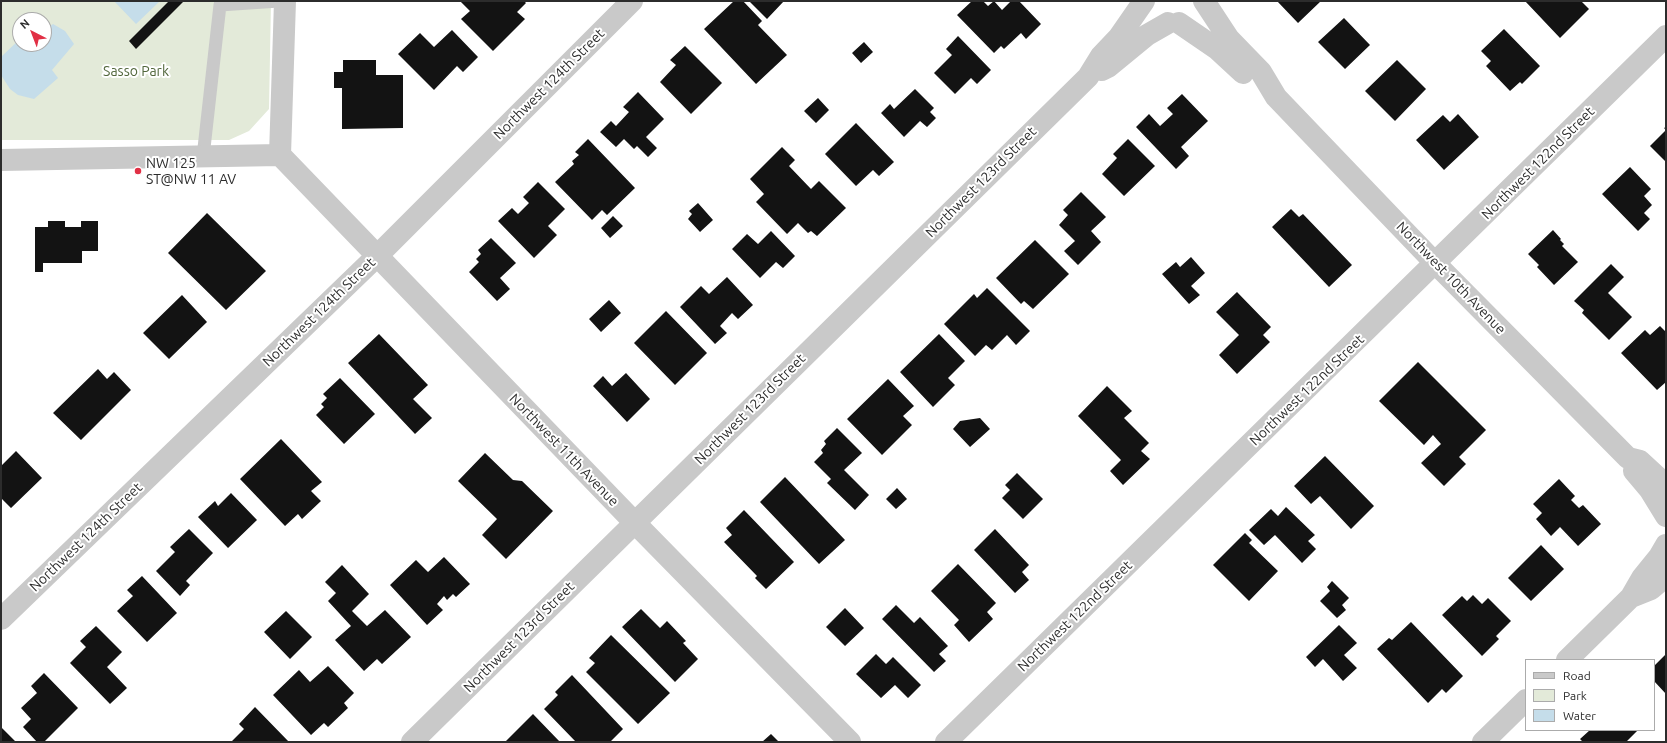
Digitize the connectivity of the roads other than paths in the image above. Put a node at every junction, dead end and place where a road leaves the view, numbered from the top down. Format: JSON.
{"nodes":[{"id":1,"x":279,"y":1,"type":"edge"},
{"id":2,"x":285,"y":1,"type":"edge"},
{"id":3,"x":632,"y":1,"type":"edge"},
{"id":4,"x":1144,"y":1,"type":"edge"},
{"id":5,"x":1204,"y":1,"type":"edge"},
{"id":6,"x":1173,"y":23,"type":"junction"},
{"id":7,"x":1666,"y":36,"type":"edge"},
{"id":8,"x":1088,"y":77,"type":"junction"},
{"id":9,"x":1276,"y":96,"type":"junction"},
{"id":10,"x":280,"y":155,"type":"junction"},
{"id":11,"x":203,"y":157,"type":"junction"},
{"id":12,"x":1,"y":160,"type":"edge"},
{"id":13,"x":377,"y":256,"type":"junction"},
{"id":14,"x":1436,"y":264,"type":"junction"},
{"id":15,"x":1628,"y":458,"type":"junction"},
{"id":16,"x":1666,"y":485,"type":"edge"},
{"id":17,"x":1666,"y":516,"type":"edge"},
{"id":18,"x":635,"y":523,"type":"junction"},
{"id":19,"x":1666,"y":545,"type":"edge"},
{"id":20,"x":1666,"y":576,"type":"edge"},
{"id":21,"x":1631,"y":597,"type":"junction"},
{"id":22,"x":1,"y":619,"type":"edge"},
{"id":23,"x":1568,"y":659,"type":"edge"},
{"id":24,"x":1525,"y":701,"type":"edge"},
{"id":25,"x":412,"y":742,"type":"edge"},
{"id":26,"x":850,"y":742,"type":"edge"},
{"id":27,"x":946,"y":742,"type":"edge"},
{"id":28,"x":1483,"y":742,"type":"edge"}],
"edges":[{"from":1,"to":11,"type":"lane"},
{"from":2,"to":10,"type":"street"},
{"from":3,"to":13,"type":"street","name":"Northwest 124th Street"},
{"from":4,"to":6,"type":"street","name":"Northwest 10th Avenue"},
{"from":4,"to":8,"type":"street","name":"Northwest 123rd Street"},
{"from":5,"to":6,"type":"street","name":"Northwest 123rd Street"},
{"from":5,"to":9,"type":"street","name":"Northwest 10th Avenue"},
{"from":6,"to":8,"type":"street","name":"Northwest 123rd Street"},
{"from":6,"to":9,"type":"street","name":"Northwest 10th Avenue"},
{"from":7,"to":14,"type":"street","name":"Northwest 122nd Street"},
{"from":8,"to":18,"type":"street","name":"Northwest 123rd Street"},
{"from":9,"to":14,"type":"street","name":"Northwest 10th Avenue"},
{"from":10,"to":11,"type":"street"},
{"from":10,"to":13,"type":"street","name":"Northwest 11th Avenue"},
{"from":11,"to":12,"type":"street"},
{"from":13,"to":18,"type":"street","name":"Northwest 11th Avenue"},
{"from":13,"to":22,"type":"street","name":"Northwest 124th Street"},
{"from":14,"to":15,"type":"street","name":"Northwest 10th Avenue"},
{"from":14,"to":27,"type":"street","name":"Northwest 122nd Street"},
{"from":15,"to":16,"type":"street","name":"Northwest 10th Avenue"},
{"from":15,"to":17,"type":"street","name":"Northwest 10th Avenue"},
{"from":18,"to":25,"type":"street","name":"Northwest 123rd Street"},
{"from":18,"to":26,"type":"street","name":"Northwest 11th Avenue"},
{"from":19,"to":21,"type":"street"},
{"from":20,"to":21,"type":"street"},
{"from":21,"to":23,"type":"street"},
{"from":24,"to":28,"type":"street"}]}
